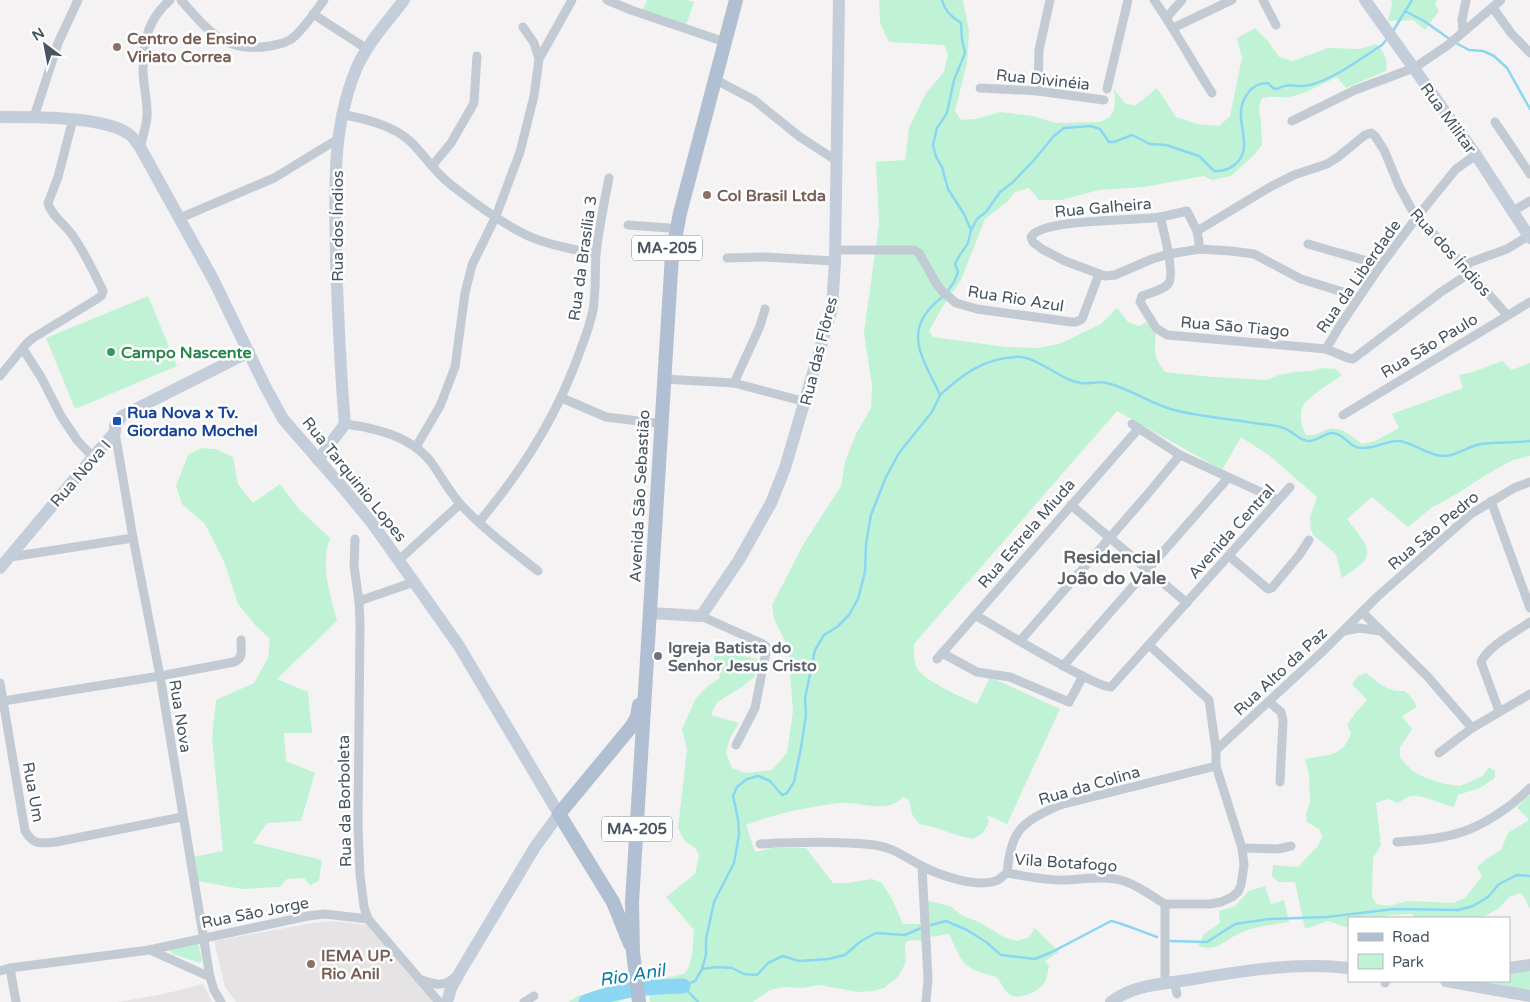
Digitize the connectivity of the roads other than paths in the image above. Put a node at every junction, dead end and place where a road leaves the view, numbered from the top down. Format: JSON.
{"nodes":[{"id":1,"x":78,"y":0,"type":"edge"},
{"id":2,"x":180,"y":0,"type":"edge"},
{"id":3,"x":324,"y":0,"type":"edge"},
{"id":4,"x":404,"y":0,"type":"edge"},
{"id":5,"x":572,"y":0,"type":"edge"},
{"id":6,"x":607,"y":0,"type":"edge"},
{"id":7,"x":728,"y":0,"type":"edge"},
{"id":8,"x":736,"y":0,"type":"edge"},
{"id":9,"x":839,"y":0,"type":"edge"},
{"id":10,"x":1050,"y":0,"type":"edge"},
{"id":11,"x":1128,"y":0,"type":"edge"},
{"id":12,"x":1154,"y":0,"type":"edge"},
{"id":13,"x":1182,"y":0,"type":"edge"},
{"id":14,"x":1232,"y":0,"type":"edge"},
{"id":15,"x":1263,"y":0,"type":"edge"},
{"id":16,"x":1365,"y":0,"type":"edge"},
{"id":17,"x":1466,"y":0,"type":"edge"},
{"id":18,"x":1501,"y":0,"type":"edge"},
{"id":19,"x":166,"y":1,"type":"edge"},
{"id":20,"x":1493,"y":8,"type":"junction"},
{"id":21,"x":313,"y":14,"type":"junction"},
{"id":22,"x":1167,"y":18,"type":"junction"},
{"id":23,"x":1276,"y":25,"type":"dead end"},
{"id":24,"x":523,"y":27,"type":"dead end"},
{"id":25,"x":1173,"y":28,"type":"junction"},
{"id":26,"x":1460,"y":35,"type":"junction"},
{"id":27,"x":719,"y":40,"type":"junction"},
{"id":28,"x":368,"y":49,"type":"junction"},
{"id":29,"x":1530,"y":53,"type":"edge"},
{"id":30,"x":477,"y":56,"type":"dead end"},
{"id":31,"x":539,"y":59,"type":"junction"},
{"id":32,"x":1414,"y":68,"type":"junction"},
{"id":33,"x":716,"y":80,"type":"junction"},
{"id":34,"x":980,"y":88,"type":"dead end"},
{"id":35,"x":1107,"y":89,"type":"dead end"},
{"id":36,"x":1038,"y":91,"type":"junction"},
{"id":37,"x":1212,"y":93,"type":"dead end"},
{"id":38,"x":1104,"y":100,"type":"dead end"},
{"id":39,"x":342,"y":114,"type":"junction"},
{"id":40,"x":0,"y":117,"type":"edge"},
{"id":41,"x":34,"y":117,"type":"junction"},
{"id":42,"x":73,"y":119,"type":"junction"},
{"id":43,"x":1292,"y":121,"type":"dead end"},
{"id":44,"x":1495,"y":122,"type":"dead end"},
{"id":45,"x":338,"y":139,"type":"junction"},
{"id":46,"x":140,"y":147,"type":"junction"},
{"id":47,"x":1476,"y":155,"type":"junction"},
{"id":48,"x":837,"y":161,"type":"junction"},
{"id":49,"x":432,"y":166,"type":"junction"},
{"id":50,"x":1530,"y":174,"type":"edge"},
{"id":51,"x":609,"y":178,"type":"dead end"},
{"id":52,"x":1530,"y":201,"type":"edge"},
{"id":53,"x":1514,"y":211,"type":"junction"},
{"id":54,"x":496,"y":216,"type":"junction"},
{"id":55,"x":1160,"y":217,"type":"junction"},
{"id":56,"x":1417,"y":217,"type":"junction"},
{"id":57,"x":180,"y":218,"type":"junction"},
{"id":58,"x":628,"y":225,"type":"dead end"},
{"id":59,"x":670,"y":228,"type":"junction"},
{"id":60,"x":1196,"y":231,"type":"junction"},
{"id":61,"x":1529,"y":237,"type":"edge"},
{"id":62,"x":1308,"y":244,"type":"dead end"},
{"id":63,"x":1200,"y":249,"type":"junction"},
{"id":64,"x":596,"y":254,"type":"junction"},
{"id":65,"x":1169,"y":254,"type":"junction"},
{"id":66,"x":835,"y":256,"type":"junction"},
{"id":67,"x":727,"y":258,"type":"dead end"},
{"id":68,"x":1381,"y":265,"type":"junction"},
{"id":69,"x":1463,"y":265,"type":"junction"},
{"id":70,"x":1470,"y":273,"type":"junction"},
{"id":71,"x":1099,"y":274,"type":"junction"},
{"id":72,"x":1359,"y":297,"type":"junction"},
{"id":73,"x":1530,"y":302,"type":"edge"},
{"id":74,"x":765,"y":309,"type":"dead end"},
{"id":75,"x":1507,"y":315,"type":"junction"},
{"id":76,"x":23,"y":349,"type":"junction"},
{"id":77,"x":1326,"y":349,"type":"junction"},
{"id":78,"x":249,"y":352,"type":"junction"},
{"id":79,"x":0,"y":376,"type":"edge"},
{"id":80,"x":664,"y":379,"type":"junction"},
{"id":81,"x":734,"y":383,"type":"junction"},
{"id":82,"x":562,"y":398,"type":"junction"},
{"id":83,"x":806,"y":402,"type":"junction"},
{"id":84,"x":1343,"y":415,"type":"dead end"},
{"id":85,"x":655,"y":423,"type":"junction"},
{"id":86,"x":345,"y":424,"type":"junction"},
{"id":87,"x":115,"y":432,"type":"junction"},
{"id":88,"x":416,"y":447,"type":"junction"},
{"id":89,"x":1180,"y":455,"type":"junction"},
{"id":90,"x":93,"y":457,"type":"junction"},
{"id":91,"x":318,"y":460,"type":"junction"},
{"id":92,"x":1228,"y":478,"type":"junction"},
{"id":93,"x":1530,"y":482,"type":"edge"},
{"id":94,"x":1290,"y":487,"type":"dead end"},
{"id":95,"x":1278,"y":500,"type":"junction"},
{"id":96,"x":1490,"y":501,"type":"junction"},
{"id":97,"x":460,"y":504,"type":"junction"},
{"id":98,"x":1072,"y":505,"type":"junction"},
{"id":99,"x":479,"y":522,"type":"junction"},
{"id":100,"x":1110,"y":537,"type":"junction"},
{"id":101,"x":133,"y":538,"type":"junction"},
{"id":102,"x":355,"y":538,"type":"dead end"},
{"id":103,"x":1309,"y":540,"type":"dead end"},
{"id":104,"x":1229,"y":556,"type":"junction"},
{"id":105,"x":10,"y":557,"type":"junction"},
{"id":106,"x":399,"y":560,"type":"junction"},
{"id":107,"x":0,"y":568,"type":"edge"},
{"id":108,"x":1149,"y":570,"type":"junction"},
{"id":109,"x":538,"y":571,"type":"dead end"},
{"id":110,"x":414,"y":582,"type":"junction"},
{"id":111,"x":359,"y":601,"type":"junction"},
{"id":112,"x":1188,"y":602,"type":"junction"},
{"id":113,"x":1530,"y":608,"type":"edge"},
{"id":114,"x":1362,"y":612,"type":"junction"},
{"id":115,"x":650,"y":613,"type":"junction"},
{"id":116,"x":975,"y":615,"type":"junction"},
{"id":117,"x":701,"y":616,"type":"junction"},
{"id":118,"x":1530,"y":622,"type":"edge"},
{"id":119,"x":1357,"y":624,"type":"junction"},
{"id":120,"x":1381,"y":631,"type":"junction"},
{"id":121,"x":241,"y":640,"type":"dead end"},
{"id":122,"x":1020,"y":641,"type":"junction"},
{"id":123,"x":1149,"y":645,"type":"junction"},
{"id":124,"x":1063,"y":666,"type":"junction"},
{"id":125,"x":160,"y":676,"type":"junction"},
{"id":126,"x":1083,"y":676,"type":"junction"},
{"id":127,"x":0,"y":683,"type":"edge"},
{"id":128,"x":1530,"y":694,"type":"edge"},
{"id":129,"x":3,"y":701,"type":"junction"},
{"id":130,"x":1269,"y":702,"type":"junction"},
{"id":131,"x":1499,"y":712,"type":"junction"},
{"id":132,"x":1472,"y":728,"type":"junction"},
{"id":133,"x":617,"y":744,"type":"junction"},
{"id":134,"x":736,"y":745,"type":"dead end"},
{"id":135,"x":1216,"y":750,"type":"junction"},
{"id":136,"x":1439,"y":753,"type":"dead end"},
{"id":137,"x":641,"y":757,"type":"junction"},
{"id":138,"x":1216,"y":766,"type":"junction"},
{"id":139,"x":1280,"y":782,"type":"dead end"},
{"id":140,"x":1530,"y":788,"type":"edge"},
{"id":141,"x":559,"y":814,"type":"junction"},
{"id":142,"x":182,"y":817,"type":"junction"},
{"id":143,"x":1397,"y":842,"type":"dead end"},
{"id":144,"x":760,"y":844,"type":"dead end"},
{"id":145,"x":1291,"y":846,"type":"dead end"},
{"id":146,"x":1242,"y":848,"type":"junction"},
{"id":147,"x":922,"y":866,"type":"junction"},
{"id":148,"x":1007,"y":873,"type":"junction"},
{"id":149,"x":613,"y":902,"type":"junction"},
{"id":150,"x":632,"y":902,"type":"junction"},
{"id":151,"x":1165,"y":904,"type":"junction"},
{"id":152,"x":368,"y":919,"type":"junction"},
{"id":153,"x":203,"y":937,"type":"junction"},
{"id":154,"x":149,"y":950,"type":"junction"},
{"id":155,"x":633,"y":952,"type":"junction"},
{"id":156,"x":1530,"y":965,"type":"edge"},
{"id":157,"x":10,"y":968,"type":"junction"},
{"id":158,"x":1348,"y":968,"type":"edge"},
{"id":159,"x":1510,"y":968,"type":"edge"},
{"id":160,"x":0,"y":971,"type":"edge"},
{"id":161,"x":460,"y":972,"type":"junction"},
{"id":162,"x":210,"y":977,"type":"junction"},
{"id":163,"x":421,"y":980,"type":"junction"},
{"id":164,"x":1466,"y":982,"type":"edge"},
{"id":165,"x":1172,"y":986,"type":"junction"},
{"id":166,"x":534,"y":996,"type":"dead end"},
{"id":167,"x":1530,"y":996,"type":"edge"},
{"id":168,"x":639,"y":999,"type":"edge"},
{"id":169,"x":16,"y":1002,"type":"edge"},
{"id":170,"x":221,"y":1002,"type":"edge"},
{"id":171,"x":439,"y":1002,"type":"edge"},
{"id":172,"x":447,"y":1002,"type":"edge"},
{"id":173,"x":524,"y":1002,"type":"edge"},
{"id":174,"x":926,"y":1002,"type":"edge"},
{"id":175,"x":1111,"y":1002,"type":"edge"}],
"edges":[{"from":1,"to":41,"type":"street"},
{"from":2,"to":21,"type":"street"},
{"from":3,"to":21,"type":"street"},
{"from":4,"to":28,"type":"street","name":"Rua dos Índios"},
{"from":5,"to":31,"type":"street"},
{"from":6,"to":27,"type":"street"},
{"from":7,"to":27,"type":"main road","name":"Avenida São Sebastião","number":"MA-205"},
{"from":8,"to":33,"type":"main road","name":"Avenida São Sebastião","number":"MA-205"},
{"from":9,"to":48,"type":"street","name":"Rua das Flôres"},
{"from":10,"to":36,"type":"street"},
{"from":11,"to":35,"type":"street"},
{"from":12,"to":22,"type":"street"},
{"from":13,"to":22,"type":"street"},
{"from":14,"to":25,"type":"street"},
{"from":15,"to":23,"type":"street"},
{"from":16,"to":32,"type":"street","name":"Rua Militar"},
{"from":17,"to":26,"type":"street"},
{"from":18,"to":20,"type":"street"},
{"from":19,"to":46,"type":"street"},
{"from":20,"to":26,"type":"street"},
{"from":20,"to":29,"type":"street"},
{"from":21,"to":28,"type":"street"},
{"from":22,"to":25,"type":"street"},
{"from":24,"to":31,"type":"street"},
{"from":25,"to":37,"type":"street"},
{"from":26,"to":32,"type":"street"},
{"from":27,"to":59,"type":"main road","name":"Avenida São Sebastião","number":"MA-205"},
{"from":28,"to":39,"type":"street","name":"Rua dos Índios"},
{"from":30,"to":49,"type":"street"},
{"from":31,"to":54,"type":"street"},
{"from":32,"to":43,"type":"street"},
{"from":32,"to":47,"type":"street","name":"Rua Militar"},
{"from":33,"to":48,"type":"street"},
{"from":33,"to":80,"type":"main road","name":"Avenida São Sebastião","number":"MA-205"},
{"from":34,"to":36,"type":"street","name":"Rua Divinéia"},
{"from":36,"to":38,"type":"street","name":"Rua Divinéia"},
{"from":39,"to":45,"type":"street","name":"Rua dos Índios"},
{"from":39,"to":49,"type":"street"},
{"from":40,"to":41,"type":"street","name":"Rua Tarquinio Lopes"},
{"from":41,"to":42,"type":"street","name":"Rua Tarquinio Lopes"},
{"from":42,"to":46,"type":"street","name":"Rua Tarquinio Lopes"},
{"from":42,"to":76,"type":"street"},
{"from":44,"to":50,"type":"street"},
{"from":45,"to":57,"type":"street"},
{"from":45,"to":86,"type":"street","name":"Rua dos Índios"},
{"from":46,"to":57,"type":"street","name":"Rua Tarquinio Lopes"},
{"from":47,"to":53,"type":"street","name":"Rua Militar"},
{"from":47,"to":56,"type":"street","name":"Rua da Liberdade"},
{"from":48,"to":66,"type":"street","name":"Rua das Flôres"},
{"from":49,"to":54,"type":"street"},
{"from":51,"to":64,"type":"street","name":"Rua da Brasília 3"},
{"from":52,"to":53,"type":"street"},
{"from":53,"to":61,"type":"street","name":"Rua Militar"},
{"from":54,"to":64,"type":"street"},
{"from":54,"to":88,"type":"street"},
{"from":55,"to":60,"type":"street","name":"Rua Galheira"},
{"from":55,"to":65,"type":"street"},
{"from":55,"to":71,"type":"street","name":"Rua Galheira"},
{"from":56,"to":60,"type":"street","name":"Rua dos Índios"},
{"from":56,"to":68,"type":"street","name":"Rua da Liberdade"},
{"from":56,"to":69,"type":"street","name":"Rua dos Índios"},
{"from":57,"to":78,"type":"street","name":"Rua Tarquinio Lopes"},
{"from":58,"to":59,"type":"street"},
{"from":59,"to":85,"type":"main road","name":"Avenida São Sebastião","number":"MA-205"},
{"from":60,"to":63,"type":"street","name":"Rua Galheira"},
{"from":61,"to":69,"type":"street"},
{"from":62,"to":68,"type":"street"},
{"from":63,"to":65,"type":"street"},
{"from":63,"to":72,"type":"street"},
{"from":64,"to":82,"type":"street","name":"Rua da Brasília 3"},
{"from":65,"to":71,"type":"street"},
{"from":65,"to":77,"type":"street","name":"Rua São Tiago"},
{"from":66,"to":67,"type":"street"},
{"from":66,"to":71,"type":"street","name":"Rua Rio Azul"},
{"from":66,"to":83,"type":"street","name":"Rua das Flôres"},
{"from":68,"to":72,"type":"street","name":"Rua da Liberdade"},
{"from":69,"to":70,"type":"street","name":"Rua dos Índios"},
{"from":70,"to":75,"type":"street","name":"Rua dos Índios"},
{"from":70,"to":77,"type":"street","name":"Rua São Tiago"},
{"from":72,"to":77,"type":"street","name":"Rua da Liberdade"},
{"from":73,"to":75,"type":"street","name":"Rua São Paulo"},
{"from":74,"to":81,"type":"street"},
{"from":75,"to":84,"type":"street","name":"Rua São Paulo"},
{"from":76,"to":79,"type":"street"},
{"from":76,"to":90,"type":"street"},
{"from":78,"to":87,"type":"street","name":"Rua Nova I"},
{"from":78,"to":91,"type":"street","name":"Rua Tarquinio Lopes"},
{"from":80,"to":81,"type":"street"},
{"from":80,"to":115,"type":"main road","name":"Avenida São Sebastião","number":"MA-205"},
{"from":81,"to":83,"type":"street"},
{"from":82,"to":85,"type":"street"},
{"from":82,"to":99,"type":"street","name":"Rua da Brasília 3"},
{"from":83,"to":117,"type":"street","name":"Rua das Flôres"},
{"from":85,"to":133,"type":"main road","name":"Avenida São Sebastião","number":"MA-205"},
{"from":86,"to":88,"type":"street"},
{"from":86,"to":91,"type":"street"},
{"from":87,"to":90,"type":"street","name":"Rua Nova I"},
{"from":87,"to":101,"type":"street","name":"Rua Nova"},
{"from":88,"to":97,"type":"street"},
{"from":89,"to":92,"type":"street"},
{"from":89,"to":98,"type":"street","name":"Rua Estrela Miuda"},
{"from":89,"to":100,"type":"street"},
{"from":90,"to":105,"type":"street","name":"Rua Nova I"},
{"from":91,"to":106,"type":"street","name":"Rua Tarquinio Lopes"},
{"from":92,"to":95,"type":"street"},
{"from":92,"to":108,"type":"street"},
{"from":93,"to":96,"type":"street","name":"Rua São Pedro"},
{"from":94,"to":95,"type":"street","name":"Avenida Central"},
{"from":95,"to":104,"type":"street","name":"Avenida Central"},
{"from":96,"to":113,"type":"street"},
{"from":96,"to":114,"type":"street","name":"Rua São Pedro"},
{"from":97,"to":99,"type":"street"},
{"from":97,"to":106,"type":"street"},
{"from":98,"to":100,"type":"street"},
{"from":98,"to":116,"type":"street","name":"Rua Estrela Miuda"},
{"from":99,"to":109,"type":"street"},
{"from":100,"to":108,"type":"street"},
{"from":100,"to":122,"type":"street"},
{"from":101,"to":105,"type":"street"},
{"from":101,"to":125,"type":"street","name":"Rua Nova"},
{"from":102,"to":111,"type":"street","name":"Rua da Borboleta"},
{"from":103,"to":104,"type":"street"},
{"from":104,"to":112,"type":"street","name":"Avenida Central"},
{"from":105,"to":107,"type":"street","name":"Rua Nova I"},
{"from":106,"to":110,"type":"street","name":"Rua Tarquinio Lopes"},
{"from":108,"to":112,"type":"street"},
{"from":108,"to":124,"type":"street"},
{"from":110,"to":111,"type":"street"},
{"from":110,"to":141,"type":"street","name":"Rua Tarquinio Lopes"},
{"from":111,"to":152,"type":"street","name":"Rua da Borboleta"},
{"from":112,"to":123,"type":"street","name":"Avenida Central"},
{"from":114,"to":119,"type":"street","name":"Rua Alto da Paz"},
{"from":114,"to":120,"type":"street"},
{"from":115,"to":117,"type":"street"},
{"from":115,"to":137,"type":"main road","name":"Avenida São Sebastião","number":"MA-205"},
{"from":116,"to":122,"type":"street"},
{"from":116,"to":126,"type":"street","name":"Rua Estrela Miuda"},
{"from":117,"to":134,"type":"street"},
{"from":118,"to":131,"type":"street"},
{"from":119,"to":120,"type":"street"},
{"from":119,"to":130,"type":"street","name":"Rua Alto da Paz"},
{"from":120,"to":132,"type":"street"},
{"from":121,"to":125,"type":"street"},
{"from":122,"to":124,"type":"street"},
{"from":123,"to":126,"type":"street","name":"Avenida Central"},
{"from":123,"to":135,"type":"street","name":"Rua Alto da Paz"},
{"from":124,"to":126,"type":"street"},
{"from":125,"to":129,"type":"street"},
{"from":125,"to":142,"type":"street","name":"Rua Nova"},
{"from":127,"to":129,"type":"street","name":"Rua Um"},
{"from":128,"to":131,"type":"street"},
{"from":129,"to":142,"type":"street","name":"Rua Um"},
{"from":130,"to":135,"type":"street","name":"Rua Alto da Paz"},
{"from":130,"to":139,"type":"street"},
{"from":131,"to":132,"type":"street"},
{"from":132,"to":136,"type":"street"},
{"from":133,"to":137,"type":"main road"},
{"from":133,"to":141,"type":"main road"},
{"from":135,"to":138,"type":"street","name":"Rua Alto da Paz"},
{"from":137,"to":150,"type":"main road","name":"Avenida São Sebastião","number":"MA-205"},
{"from":138,"to":146,"type":"street","name":"Rua Alto da Paz"},
{"from":138,"to":148,"type":"street","name":"Rua da Colina"},
{"from":140,"to":143,"type":"street"},
{"from":141,"to":149,"type":"main road","name":"Rua Tarquinio Lopes"},
{"from":141,"to":161,"type":"street"},
{"from":142,"to":153,"type":"street","name":"Rua Nova"},
{"from":144,"to":147,"type":"street","name":"Vila Botafogo"},
{"from":145,"to":146,"type":"street"},
{"from":146,"to":151,"type":"street","name":"Rua Alto da Paz"},
{"from":147,"to":148,"type":"street","name":"Vila Botafogo"},
{"from":147,"to":174,"type":"street"},
{"from":148,"to":151,"type":"street","name":"Vila Botafogo"},
{"from":149,"to":150,"type":"main road"},
{"from":149,"to":155,"type":"main road","name":"Rua Tarquinio Lopes"},
{"from":150,"to":155,"type":"main road","name":"Avenida São Sebastião","number":"MA-205"},
{"from":151,"to":165,"type":"street"},
{"from":152,"to":153,"type":"street","name":"Rua São Jorge"},
{"from":152,"to":163,"type":"street","name":"Rua da Borboleta"},
{"from":153,"to":154,"type":"street","name":"Rua São Jorge"},
{"from":153,"to":162,"type":"street","name":"Rua Nova"},
{"from":154,"to":157,"type":"street","name":"Rua São Jorge"},
{"from":154,"to":162,"type":"street"},
{"from":155,"to":168,"type":"main road","name":"Avenida São Sebastião","number":"MA-205"},
{"from":156,"to":159,"type":"street"},
{"from":157,"to":160,"type":"street","name":"Rua São Jorge"},
{"from":157,"to":169,"type":"street"},
{"from":158,"to":165,"type":"street"},
{"from":161,"to":163,"type":"street"},
{"from":161,"to":172,"type":"street"},
{"from":162,"to":170,"type":"street","name":"Rua Nova"},
{"from":163,"to":171,"type":"street","name":"Rua da Borboleta"},
{"from":164,"to":167,"type":"street"},
{"from":165,"to":175,"type":"street"},
{"from":166,"to":173,"type":"street"}]}
